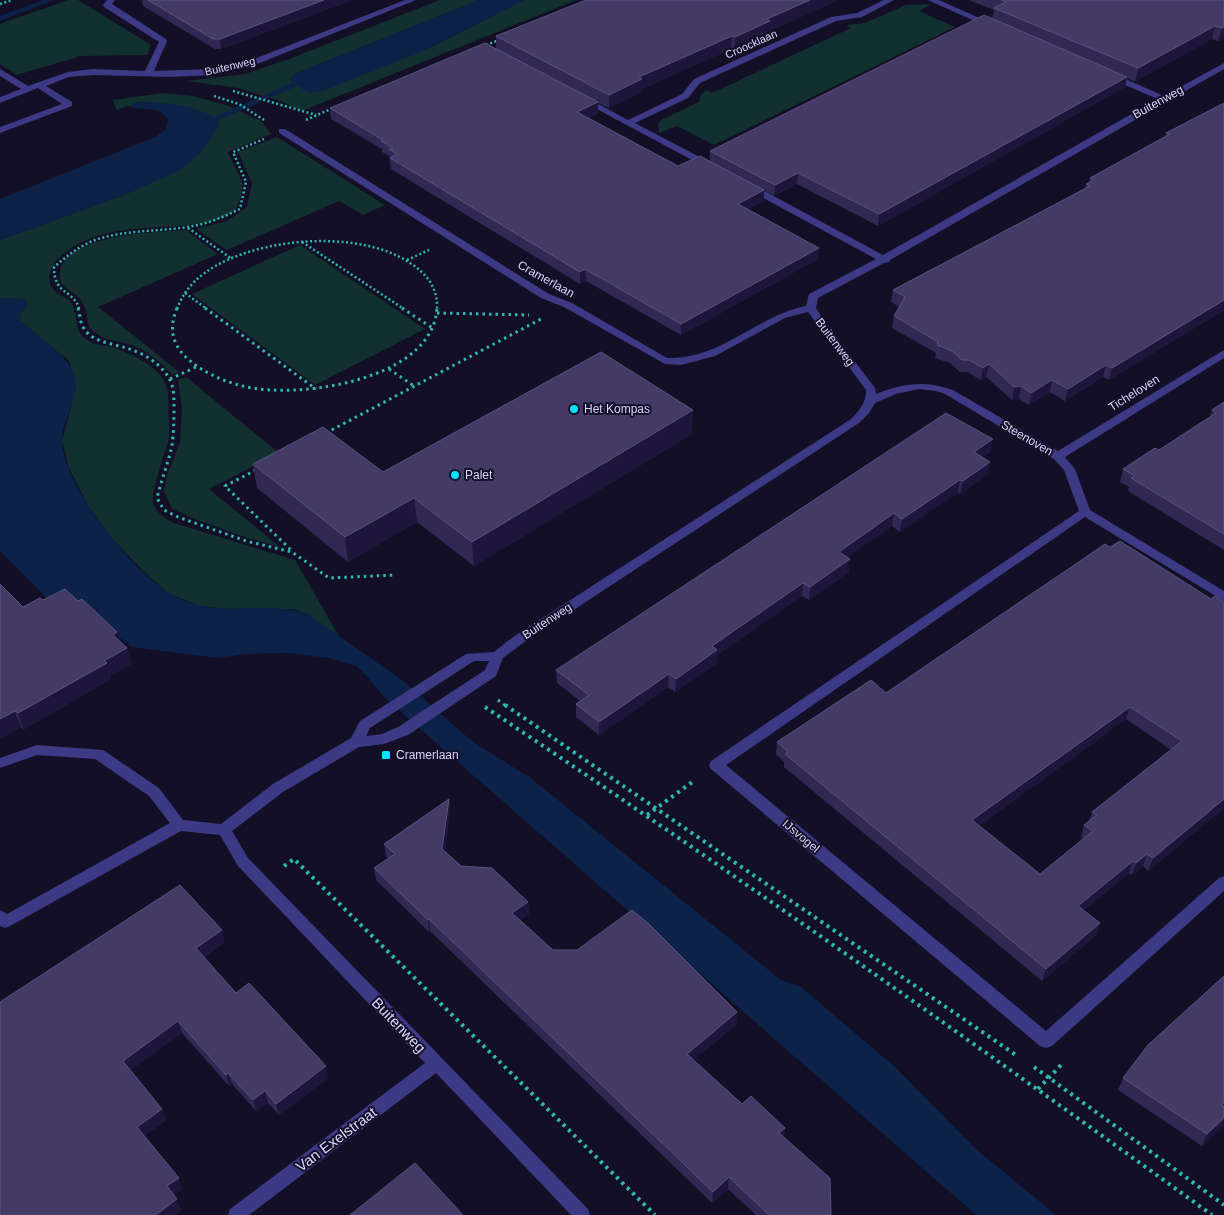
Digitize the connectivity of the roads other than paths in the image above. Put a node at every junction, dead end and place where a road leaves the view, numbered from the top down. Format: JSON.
{"nodes":[{"id":1,"x":111,"y":0,"type":"edge"},
{"id":2,"x":412,"y":0,"type":"edge"},
{"id":3,"x":890,"y":0,"type":"edge"},
{"id":4,"x":932,"y":0,"type":"edge"},
{"id":5,"x":997,"y":28,"type":"edge"},
{"id":6,"x":1224,"y":66,"type":"edge"},
{"id":7,"x":0,"y":72,"type":"edge"},
{"id":8,"x":148,"y":74,"type":"junction"},
{"id":9,"x":1105,"y":74,"type":"edge"},
{"id":10,"x":39,"y":85,"type":"junction"},
{"id":11,"x":28,"y":90,"type":"junction"},
{"id":12,"x":576,"y":96,"type":"edge"},
{"id":13,"x":1164,"y":99,"type":"junction"},
{"id":14,"x":0,"y":100,"type":"edge"},
{"id":15,"x":628,"y":123,"type":"junction"},
{"id":16,"x":0,"y":130,"type":"edge"},
{"id":17,"x":282,"y":131,"type":"road end"},
{"id":18,"x":716,"y":169,"type":"edge"},
{"id":19,"x":742,"y":183,"type":"edge"},
{"id":20,"x":885,"y":260,"type":"junction"},
{"id":21,"x":811,"y":308,"type":"junction"},
{"id":22,"x":1224,"y":353,"type":"edge"},
{"id":23,"x":872,"y":400,"type":"junction"},
{"id":24,"x":1058,"y":456,"type":"junction"},
{"id":25,"x":1085,"y":512,"type":"junction"},
{"id":26,"x":1224,"y":597,"type":"edge"},
{"id":27,"x":497,"y":656,"type":"junction"},
{"id":28,"x":356,"y":742,"type":"junction"},
{"id":29,"x":0,"y":763,"type":"edge"},
{"id":30,"x":179,"y":825,"type":"junction"},
{"id":31,"x":224,"y":830,"type":"junction"},
{"id":32,"x":1224,"y":882,"type":"edge"},
{"id":33,"x":2,"y":923,"type":"edge"},
{"id":34,"x":436,"y":1064,"type":"junction"},
{"id":35,"x":236,"y":1215,"type":"edge"},
{"id":36,"x":582,"y":1215,"type":"edge"}],
"edges":[{"from":1,"to":8,"type":"street"},
{"from":2,"to":8,"type":"street","name":"Buitenweg"},
{"from":3,"to":15,"type":"street","name":"Croocklaan"},
{"from":4,"to":5,"type":"street"},
{"from":6,"to":13,"type":"street","name":"Buitenweg"},
{"from":7,"to":11,"type":"street"},
{"from":8,"to":10,"type":"street","name":"Buitenweg"},
{"from":9,"to":13,"type":"street"},
{"from":10,"to":11,"type":"street","name":"Buitenweg"},
{"from":10,"to":16,"type":"street"},
{"from":11,"to":14,"type":"street","name":"Buitenweg"},
{"from":12,"to":15,"type":"street"},
{"from":13,"to":20,"type":"street","name":"Buitenweg"},
{"from":15,"to":18,"type":"street"},
{"from":17,"to":21,"type":"street","name":"Cramerlaan"},
{"from":19,"to":20,"type":"street"},
{"from":20,"to":21,"type":"street","name":"Buitenweg"},
{"from":21,"to":23,"type":"street","name":"Buitenweg"},
{"from":22,"to":24,"type":"street","name":"Ticheloven"},
{"from":23,"to":24,"type":"street","name":"Steenoven"},
{"from":23,"to":27,"type":"street","name":"Buitenweg"},
{"from":24,"to":25,"type":"street","name":"Steenoven"},
{"from":25,"to":26,"type":"street"},
{"from":25,"to":32,"type":"street","name":"IJsvogel"},
{"from":27,"to":28,"type":"street"},
{"from":27,"to":28,"type":"street","name":"Buitenweg"},
{"from":28,"to":31,"type":"street","name":"Buitenweg"},
{"from":29,"to":30,"type":"street"},
{"from":30,"to":31,"type":"street"},
{"from":30,"to":33,"type":"street"},
{"from":31,"to":34,"type":"street","name":"Buitenweg"},
{"from":34,"to":35,"type":"street","name":"Van Exelstraat"},
{"from":34,"to":36,"type":"street","name":"Buitenweg"}]}
